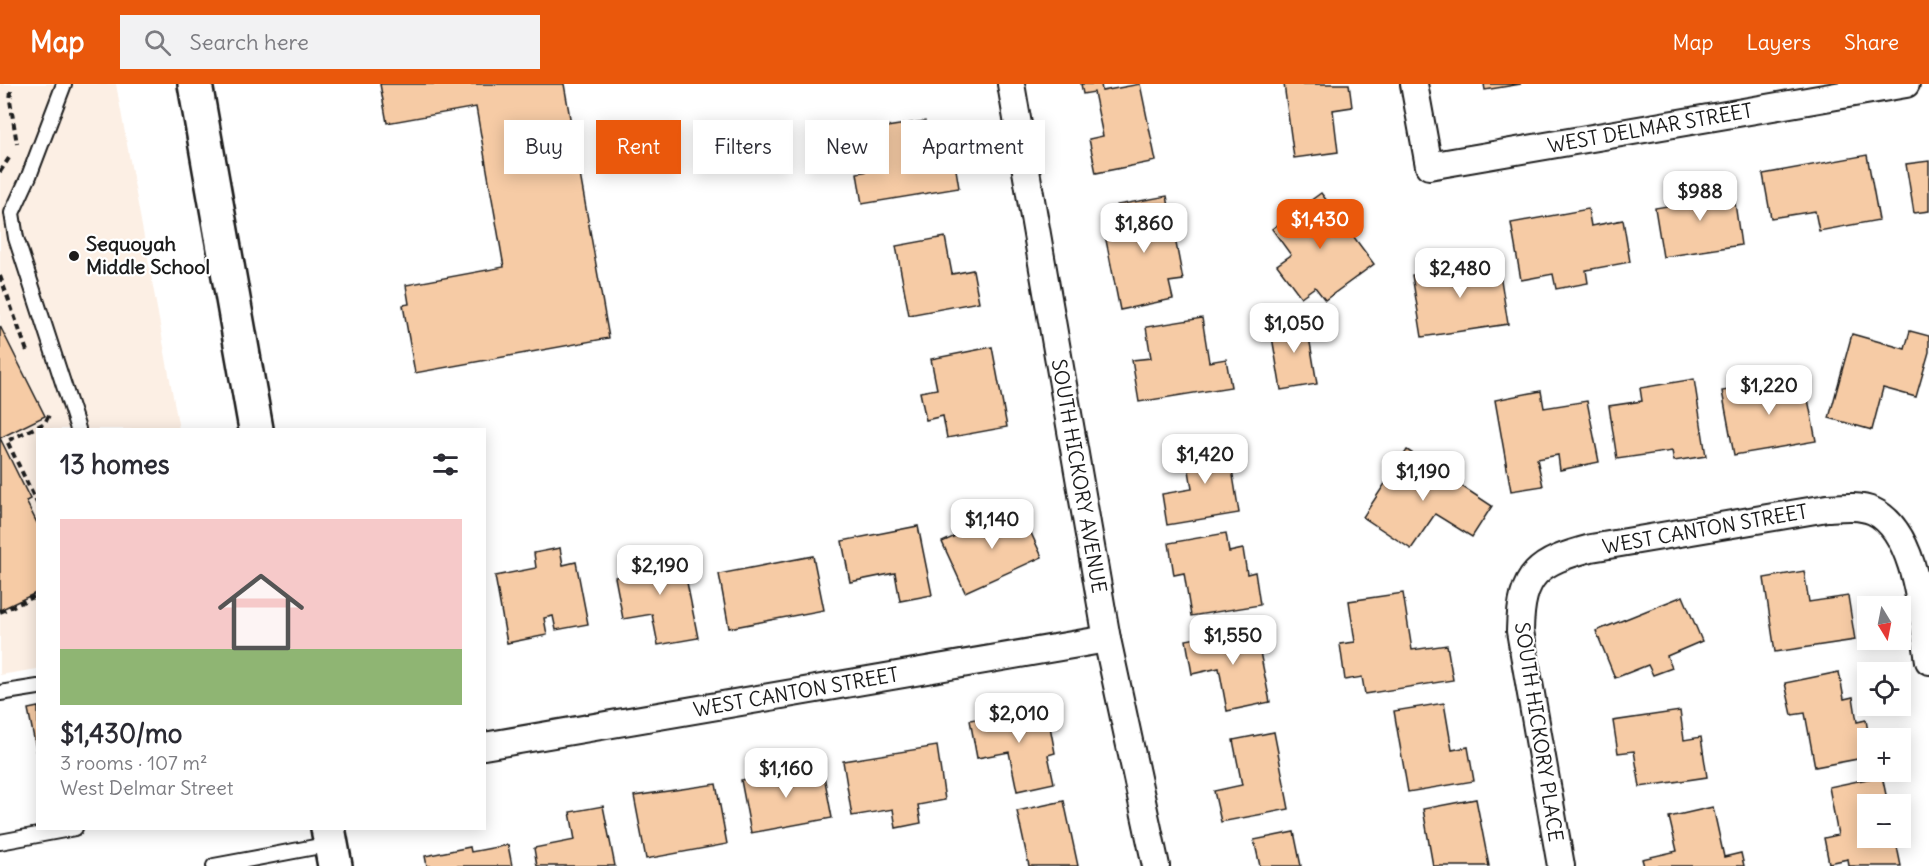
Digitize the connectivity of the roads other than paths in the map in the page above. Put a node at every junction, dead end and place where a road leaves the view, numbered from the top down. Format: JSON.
{"nodes":[{"id":1,"x":64,"y":84,"type":"edge"},
{"id":2,"x":195,"y":84,"type":"edge"},
{"id":3,"x":1011,"y":84,"type":"edge"},
{"id":4,"x":1414,"y":84,"type":"edge"},
{"id":5,"x":1906,"y":84,"type":"edge"},
{"id":6,"x":78,"y":428,"type":"edge"},
{"id":7,"x":256,"y":428,"type":"edge"},
{"id":8,"x":1540,"y":568,"type":"joint"},
{"id":9,"x":1107,"y":639,"type":"junction"},
{"id":10,"x":1929,"y":661,"type":"edge"},
{"id":11,"x":36,"y":687,"type":"edge"},
{"id":12,"x":0,"y":693,"type":"edge"},
{"id":13,"x":486,"y":746,"type":"edge"},
{"id":14,"x":64,"y":830,"type":"edge"},
{"id":15,"x":0,"y":842,"type":"edge"},
{"id":16,"x":331,"y":846,"type":"edge"},
{"id":17,"x":214,"y":866,"type":"edge"},
{"id":18,"x":1156,"y":866,"type":"edge"},
{"id":19,"x":1561,"y":866,"type":"edge"}],
"edges":[{"from":1,"to":6,"type":"lane"},
{"from":2,"to":7,"type":"main road"},
{"from":3,"to":9,"type":"street","name":"SOUTH HICKORY AVENUE"},
{"from":4,"to":5,"type":"street","name":"WEST DELMAR STREET"},
{"from":8,"to":10,"type":"street","name":"WEST CANTON STREET"},
{"from":8,"to":19,"type":"street","name":"SOUTH HICKORY PLACE"},
{"from":9,"to":13,"type":"street","name":"WEST CANTON STREET"},
{"from":9,"to":18,"type":"street","name":"SOUTH HICKORY AVENUE"},
{"from":11,"to":12,"type":"lane"},
{"from":14,"to":15,"type":"lane"},
{"from":16,"to":17,"type":"lane"}]}
